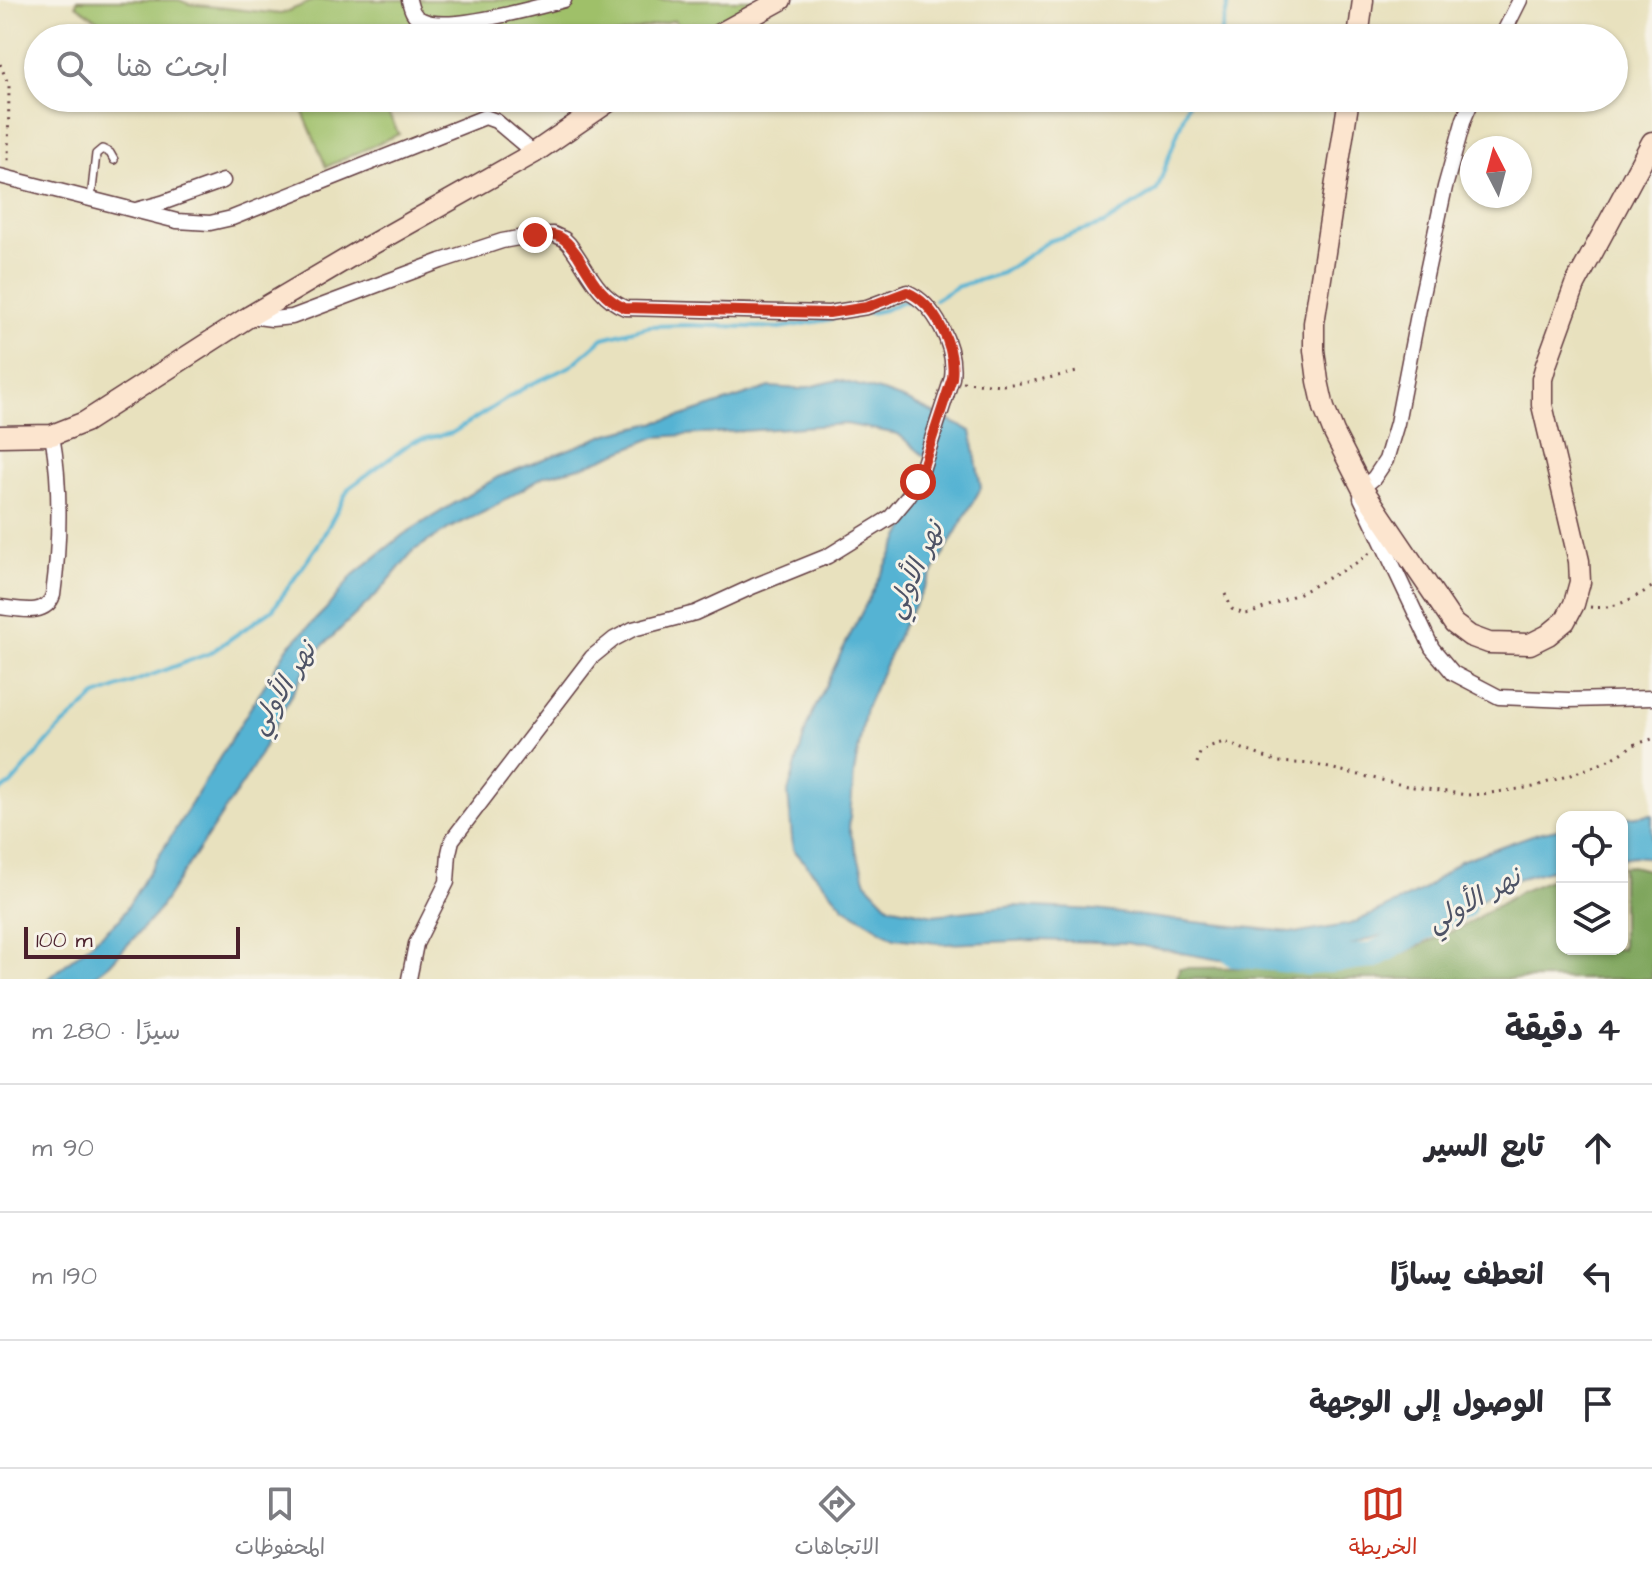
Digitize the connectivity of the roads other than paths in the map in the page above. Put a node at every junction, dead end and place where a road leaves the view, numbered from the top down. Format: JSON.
{"nodes":[{"id":1,"x":409,"y":0,"type":"edge"},
{"id":2,"x":564,"y":0,"type":"edge"},
{"id":3,"x":781,"y":0,"type":"edge"},
{"id":4,"x":1363,"y":0,"type":"edge"},
{"id":5,"x":1520,"y":0,"type":"edge"},
{"id":6,"x":737,"y":24,"type":"edge"},
{"id":7,"x":1360,"y":24,"type":"edge"},
{"id":8,"x":1508,"y":24,"type":"edge"},
{"id":9,"x":594,"y":112,"type":"edge"},
{"id":10,"x":1347,"y":112,"type":"edge"},
{"id":11,"x":1467,"y":112,"type":"edge"},
{"id":12,"x":1652,"y":142,"type":"edge"},
{"id":13,"x":534,"y":153,"type":"junction"},
{"id":14,"x":114,"y":160,"type":"dead end"},
{"id":15,"x":3,"y":176,"type":"edge"},
{"id":16,"x":223,"y":181,"type":"dead end"},
{"id":17,"x":91,"y":199,"type":"junction"},
{"id":18,"x":134,"y":210,"type":"junction"},
{"id":19,"x":250,"y":316,"type":"junction"},
{"id":20,"x":52,"y":435,"type":"junction"},
{"id":21,"x":0,"y":436,"type":"edge"},
{"id":22,"x":1362,"y":488,"type":"junction"},
{"id":23,"x":0,"y":607,"type":"edge"},
{"id":24,"x":1652,"y":698,"type":"edge"},
{"id":25,"x":409,"y":979,"type":"edge"}],
"edges":[{"from":1,"to":2,"type":"street"},
{"from":3,"to":6,"type":"main road"},
{"from":4,"to":7,"type":"main road"},
{"from":5,"to":8,"type":"street"},
{"from":9,"to":13,"type":"main road"},
{"from":10,"to":22,"type":"main road"},
{"from":11,"to":22,"type":"street"},
{"from":12,"to":22,"type":"main road"},
{"from":13,"to":18,"type":"street"},
{"from":13,"to":19,"type":"main road"},
{"from":14,"to":17,"type":"lane"},
{"from":15,"to":17,"type":"street"},
{"from":16,"to":18,"type":"street"},
{"from":17,"to":18,"type":"street"},
{"from":19,"to":20,"type":"main road"},
{"from":19,"to":25,"type":"street"},
{"from":20,"to":21,"type":"main road"},
{"from":20,"to":23,"type":"street"},
{"from":22,"to":24,"type":"street"}]}
